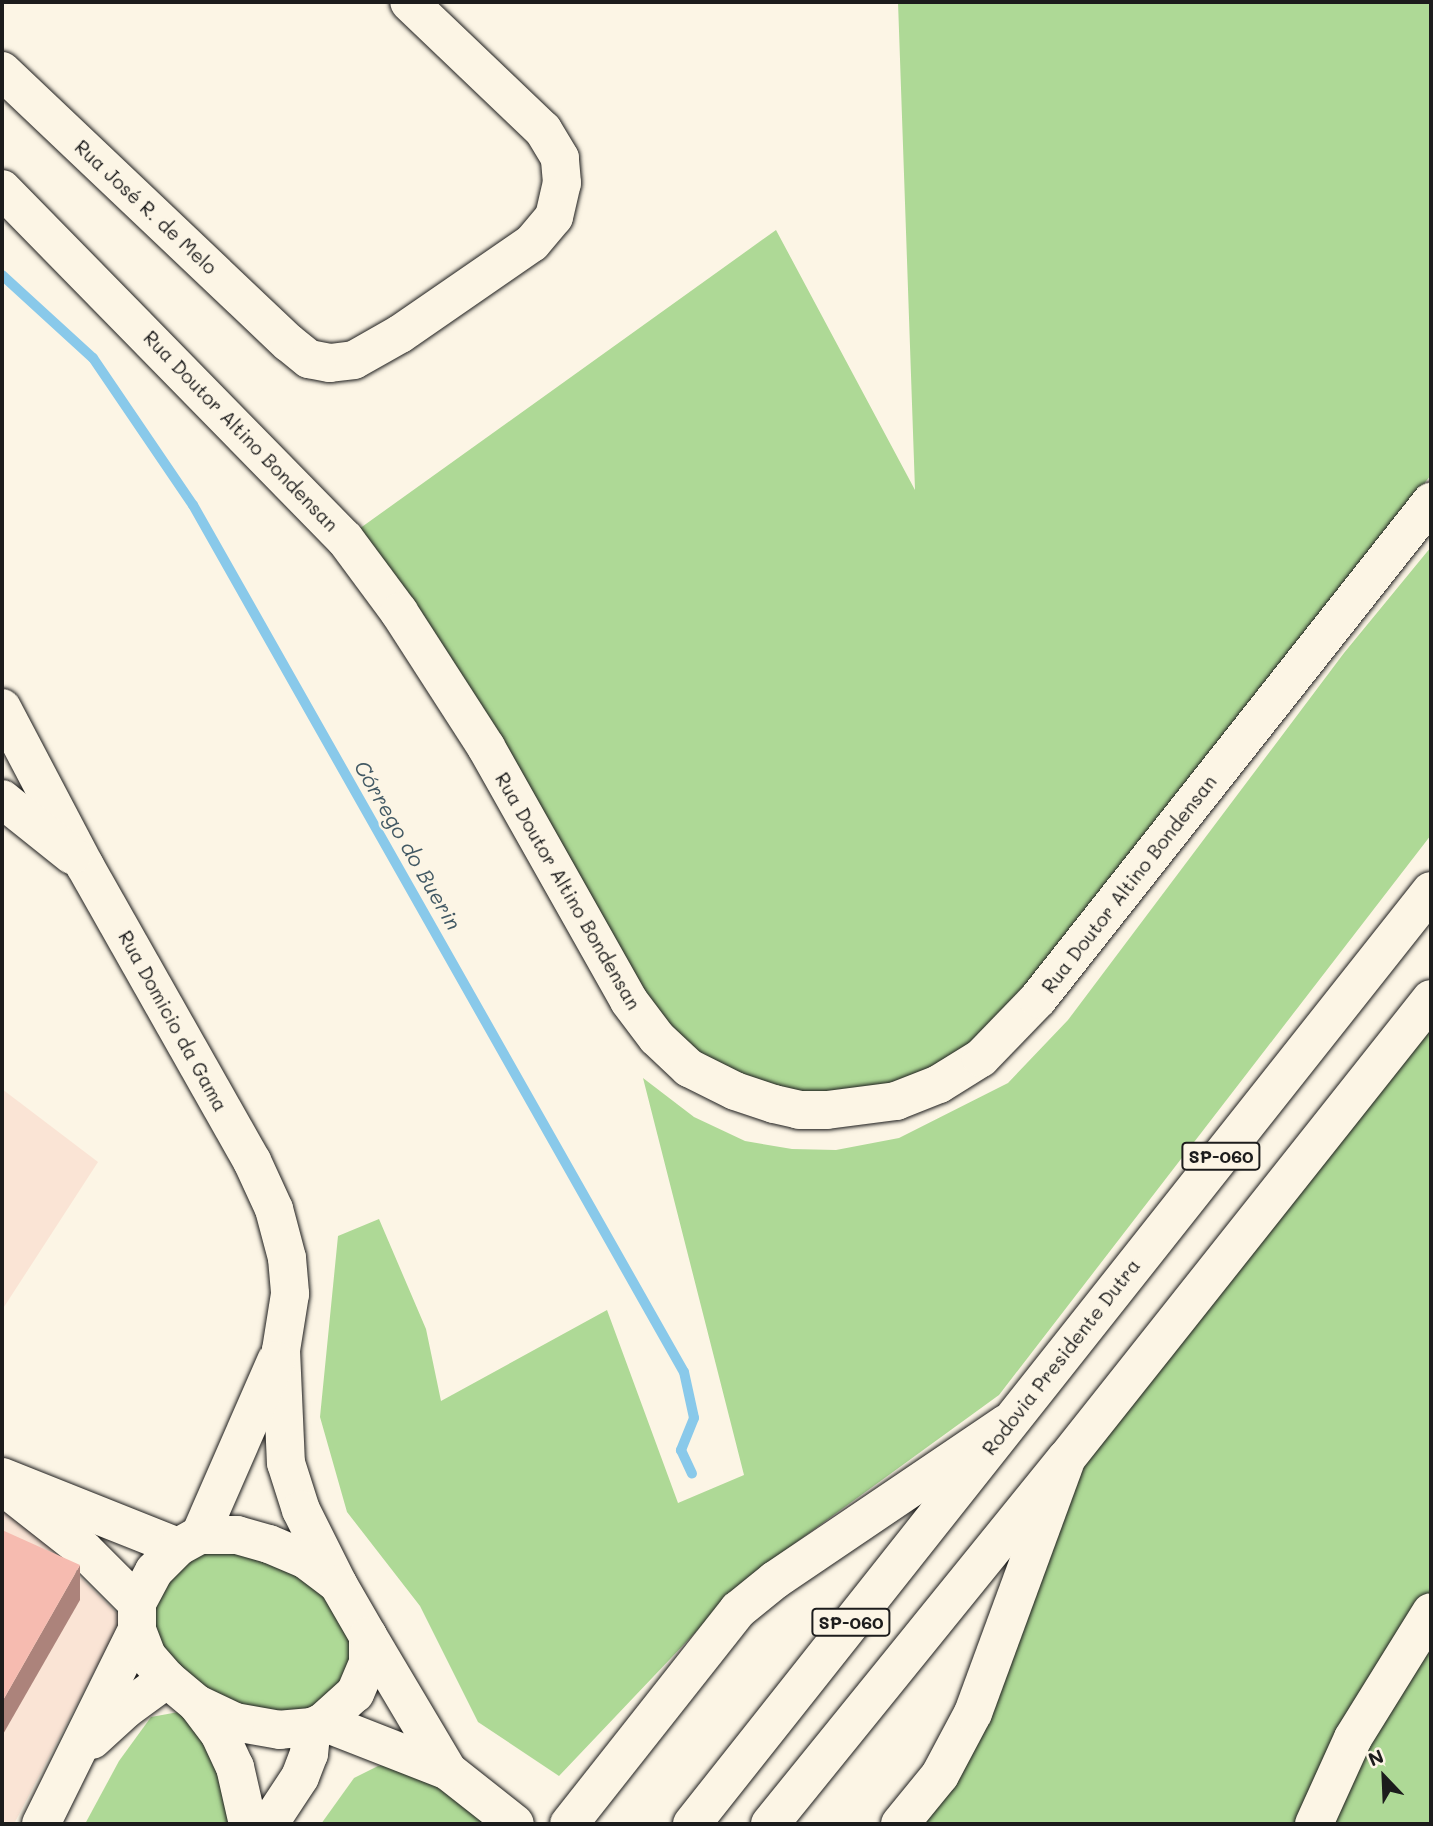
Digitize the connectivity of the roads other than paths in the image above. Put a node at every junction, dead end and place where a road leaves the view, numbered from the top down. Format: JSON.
{"nodes":[{"id":1,"x":409,"y":2,"type":"edge"},
{"id":2,"x":2,"y":71,"type":"edge"},
{"id":3,"x":2,"y":189,"type":"edge"},
{"id":4,"x":1431,"y":502,"type":"edge"},
{"id":5,"x":2,"y":708,"type":"edge"},
{"id":6,"x":2,"y":799,"type":"edge"},
{"id":7,"x":85,"y":866,"type":"junction"},
{"id":8,"x":1431,"y":891,"type":"edge"},
{"id":9,"x":1431,"y":999,"type":"edge"},
{"id":10,"x":281,"y":1350,"type":"junction"},
{"id":11,"x":1010,"y":1420,"type":"junction"},
{"id":12,"x":1066,"y":1459,"type":"junction"},
{"id":13,"x":2,"y":1477,"type":"edge"},
{"id":14,"x":2,"y":1485,"type":"edge"},
{"id":15,"x":189,"y":1541,"type":"junction"},
{"id":16,"x":338,"y":1584,"type":"junction"},
{"id":17,"x":1431,"y":1612,"type":"edge"},
{"id":18,"x":137,"y":1617,"type":"junction"},
{"id":19,"x":368,"y":1636,"type":"junction"},
{"id":20,"x":167,"y":1679,"type":"junction"},
{"id":21,"x":197,"y":1704,"type":"junction"},
{"id":22,"x":318,"y":1725,"type":"junction"},
{"id":23,"x":80,"y":1751,"type":"junction"},
{"id":24,"x":450,"y":1773,"type":"junction"},
{"id":25,"x":41,"y":1824,"type":"edge"},
{"id":26,"x":248,"y":1824,"type":"edge"},
{"id":27,"x":269,"y":1824,"type":"edge"},
{"id":28,"x":515,"y":1824,"type":"edge"},
{"id":29,"x":569,"y":1824,"type":"edge"},
{"id":30,"x":692,"y":1824,"type":"edge"},
{"id":31,"x":770,"y":1824,"type":"edge"},
{"id":32,"x":900,"y":1824,"type":"edge"},
{"id":33,"x":1314,"y":1824,"type":"edge"}],
"edges":[{"from":1,"to":2,"type":"main road","name":"Rua José R. de Melo"},
{"from":3,"to":4,"type":"main road","name":"Rua Doutor Altino Bondensan"},
{"from":5,"to":7,"type":"main road","name":"Rua Domicio da Gama"},
{"from":6,"to":7,"type":"main road"},
{"from":7,"to":10,"type":"main road","name":"Rua Domicio da Gama"},
{"from":8,"to":11,"type":"main road","name":"Rodovia Presidente Dutra","number":"SP-060"},
{"from":9,"to":12,"type":"main road","number":"SP-060"},
{"from":10,"to":15,"type":"main road","name":"Rua Domicio da Gama"},
{"from":10,"to":16,"type":"main road","name":"Rua Domicio da Gama"},
{"from":11,"to":29,"type":"main road"},
{"from":11,"to":30,"type":"main road","name":"Rodovia Presidente Dutra","number":"SP-060"},
{"from":12,"to":31,"type":"main road","number":"SP-060"},
{"from":12,"to":32,"type":"main road"},
{"from":13,"to":15,"type":"main road"},
{"from":14,"to":18,"type":"main road"},
{"from":15,"to":16,"type":"main road"},
{"from":15,"to":18,"type":"main road"},
{"from":16,"to":19,"type":"main road"},
{"from":17,"to":33,"type":"main road"},
{"from":18,"to":20,"type":"main road"},
{"from":18,"to":23,"type":"main road"},
{"from":19,"to":22,"type":"main road"},
{"from":19,"to":24,"type":"main road"},
{"from":20,"to":21,"type":"main road"},
{"from":20,"to":23,"type":"main road"},
{"from":21,"to":22,"type":"main road"},
{"from":21,"to":26,"type":"main road"},
{"from":22,"to":24,"type":"main road"},
{"from":22,"to":27,"type":"main road"},
{"from":23,"to":25,"type":"main road"},
{"from":24,"to":28,"type":"main road"}]}
